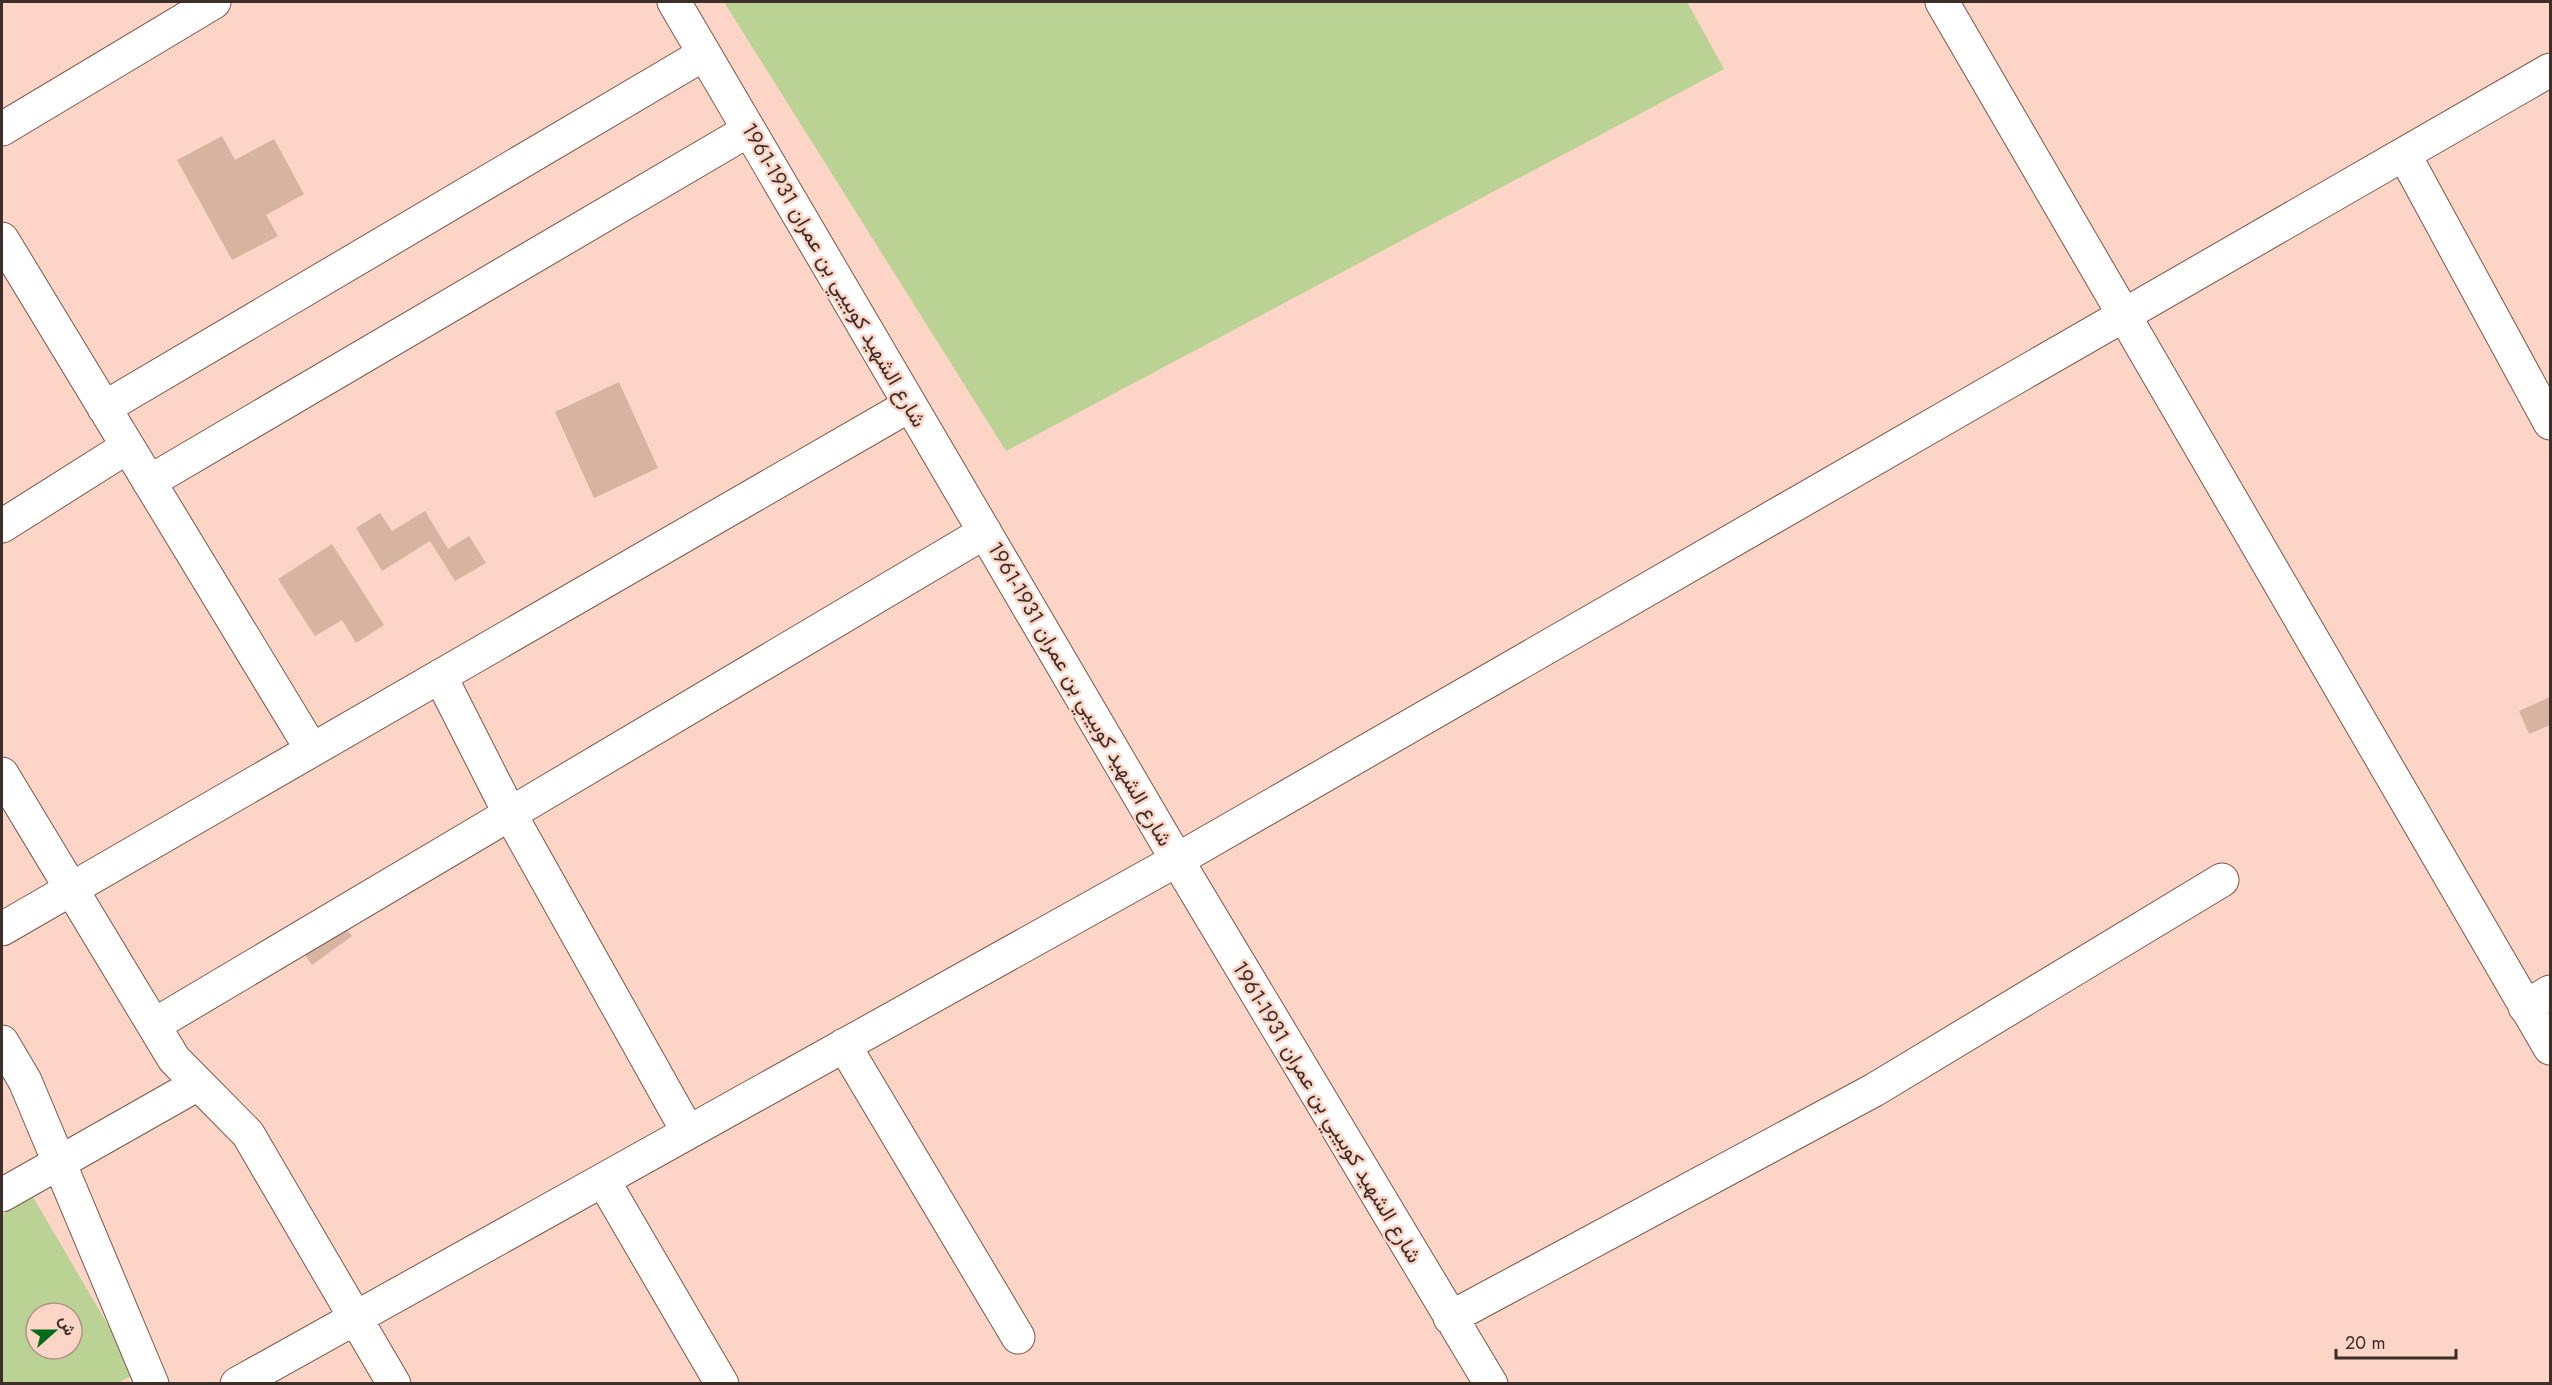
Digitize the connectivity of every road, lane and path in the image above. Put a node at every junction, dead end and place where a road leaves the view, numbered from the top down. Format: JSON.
{"nodes":[{"id":1,"x":214,"y":2,"type":"edge"},
{"id":2,"x":674,"y":2,"type":"edge"},
{"id":3,"x":1942,"y":2,"type":"edge"},
{"id":4,"x":704,"y":54,"type":"junction"},
{"id":5,"x":2550,"y":70,"type":"edge"},
{"id":6,"x":2,"y":129,"type":"edge"},
{"id":7,"x":749,"y":130,"type":"junction"},
{"id":8,"x":2404,"y":154,"type":"junction"},
{"id":9,"x":2,"y":239,"type":"edge"},
{"id":10,"x":2124,"y":315,"type":"junction"},
{"id":11,"x":910,"y":405,"type":"junction"},
{"id":12,"x":104,"y":408,"type":"junction"},
{"id":13,"x":2550,"y":423,"type":"edge"},
{"id":14,"x":127,"y":447,"type":"junction"},
{"id":15,"x":149,"y":482,"type":"junction"},
{"id":16,"x":2,"y":526,"type":"edge"},
{"id":17,"x":985,"y":532,"type":"junction"},
{"id":18,"x":440,"y":676,"type":"junction"},
{"id":19,"x":312,"y":750,"type":"junction"},
{"id":20,"x":2,"y":774,"type":"edge"},
{"id":21,"x":510,"y":814,"type":"junction"},
{"id":22,"x":1177,"y":860,"type":"junction"},
{"id":23,"x":2222,"y":880,"type":"dead end"},
{"id":24,"x":71,"y":889,"type":"junction"},
{"id":25,"x":2,"y":929,"type":"edge"},
{"id":26,"x":2537,"y":999,"type":"edge"},
{"id":27,"x":154,"y":1025,"type":"junction"},
{"id":28,"x":2,"y":1042,"type":"edge"},
{"id":29,"x":844,"y":1045,"type":"junction"},
{"id":30,"x":2550,"y":1048,"type":"edge"},
{"id":31,"x":198,"y":1084,"type":"junction"},
{"id":32,"x":688,"y":1132,"type":"junction"},
{"id":33,"x":58,"y":1161,"type":"junction"},
{"id":34,"x":603,"y":1180,"type":"junction"},
{"id":35,"x":2,"y":1195,"type":"edge"},
{"id":36,"x":357,"y":1316,"type":"junction"},
{"id":37,"x":1450,"y":1318,"type":"junction"},
{"id":38,"x":1018,"y":1337,"type":"dead end"},
{"id":39,"x":152,"y":1383,"type":"edge"},
{"id":40,"x":237,"y":1383,"type":"edge"},
{"id":41,"x":394,"y":1383,"type":"edge"},
{"id":42,"x":722,"y":1383,"type":"edge"},
{"id":43,"x":1491,"y":1383,"type":"edge"}],
"edges":[{"from":1,"to":6,"type":"street"},
{"from":2,"to":4,"type":"street","name":"شارع الشهيد كوبيبي بن عمران 1931-1961"},
{"from":3,"to":10,"type":"street"},
{"from":4,"to":7,"type":"street","name":"شارع الشهيد كوبيبي بن عمران 1931-1961"},
{"from":4,"to":12,"type":"street"},
{"from":5,"to":8,"type":"street"},
{"from":7,"to":11,"type":"street","name":"شارع الشهيد كوبيبي بن عمران 1931-1961"},
{"from":7,"to":15,"type":"street"},
{"from":8,"to":10,"type":"street"},
{"from":8,"to":13,"type":"street"},
{"from":9,"to":12,"type":"street"},
{"from":10,"to":22,"type":"street"},
{"from":10,"to":26,"type":"street"},
{"from":11,"to":17,"type":"street","name":"شارع الشهيد كوبيبي بن عمران 1931-1961"},
{"from":11,"to":18,"type":"street"},
{"from":12,"to":14,"type":"street"},
{"from":14,"to":15,"type":"street"},
{"from":14,"to":16,"type":"street"},
{"from":15,"to":19,"type":"street"},
{"from":17,"to":21,"type":"street"},
{"from":17,"to":22,"type":"street","name":"شارع الشهيد كوبيبي بن عمران 1931-1961"},
{"from":18,"to":19,"type":"street"},
{"from":18,"to":21,"type":"street"},
{"from":19,"to":24,"type":"street"},
{"from":20,"to":24,"type":"street"},
{"from":21,"to":27,"type":"street"},
{"from":21,"to":32,"type":"street"},
{"from":22,"to":29,"type":"street"},
{"from":22,"to":37,"type":"street","name":"شارع الشهيد كوبيبي بن عمران 1931-1961"},
{"from":23,"to":37,"type":"street"},
{"from":24,"to":25,"type":"street"},
{"from":24,"to":27,"type":"street"},
{"from":26,"to":30,"type":"street"},
{"from":27,"to":31,"type":"street"},
{"from":28,"to":33,"type":"street"},
{"from":29,"to":32,"type":"street"},
{"from":29,"to":38,"type":"street"},
{"from":31,"to":33,"type":"street"},
{"from":31,"to":36,"type":"street"},
{"from":32,"to":34,"type":"street"},
{"from":33,"to":35,"type":"street"},
{"from":33,"to":39,"type":"street"},
{"from":34,"to":36,"type":"street"},
{"from":34,"to":42,"type":"street"},
{"from":36,"to":40,"type":"street"},
{"from":36,"to":41,"type":"street"},
{"from":37,"to":43,"type":"street","name":"شارع الشهيد كوبيبي بن عمران 1931-1961"}]}
